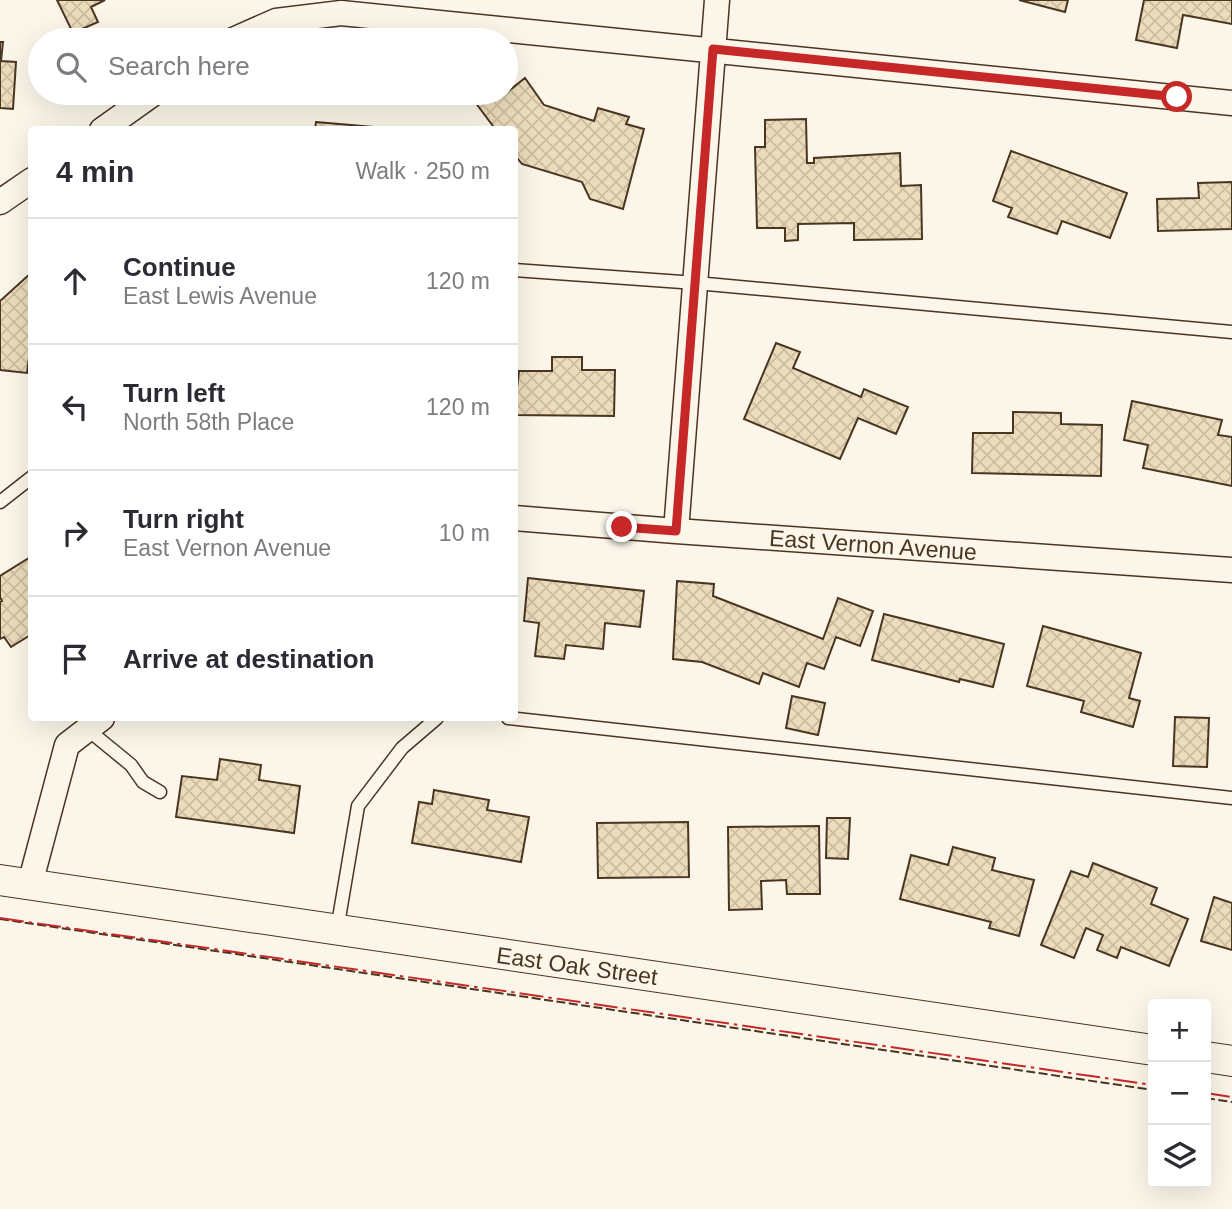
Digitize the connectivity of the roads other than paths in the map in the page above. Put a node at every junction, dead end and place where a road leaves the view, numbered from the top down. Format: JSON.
{"nodes":[{"id":1,"x":717,"y":0,"type":"edge"},
{"id":2,"x":260,"y":28,"type":"edge"},
{"id":3,"x":496,"y":28,"type":"edge"},
{"id":4,"x":518,"y":30,"type":"edge"},
{"id":5,"x":713,"y":49,"type":"junction"},
{"id":6,"x":1232,"y":103,"type":"edge"},
{"id":7,"x":136,"y":105,"type":"edge"},
{"id":8,"x":108,"y":126,"type":"edge"},
{"id":9,"x":28,"y":183,"type":"edge"},
{"id":10,"x":0,"y":202,"type":"edge"},
{"id":11,"x":518,"y":270,"type":"edge"},
{"id":12,"x":696,"y":284,"type":"junction"},
{"id":13,"x":1232,"y":332,"type":"edge"},
{"id":14,"x":28,"y":480,"type":"edge"},
{"id":15,"x":0,"y":502,"type":"edge"},
{"id":16,"x":518,"y":518,"type":"edge"},
{"id":17,"x":676,"y":531,"type":"junction"},
{"id":18,"x":1232,"y":570,"type":"edge"},
{"id":19,"x":518,"y":719,"type":"edge"},
{"id":20,"x":434,"y":721,"type":"edge"},
{"id":21,"x":94,"y":723,"type":"edge"},
{"id":22,"x":160,"y":792,"type":"dead end"},
{"id":23,"x":1232,"y":798,"type":"edge"},
{"id":24,"x":0,"y":880,"type":"edge"},
{"id":25,"x":30,"y":884,"type":"junction"},
{"id":26,"x":337,"y":930,"type":"junction"},
{"id":27,"x":1148,"y":1049,"type":"edge"},
{"id":28,"x":1211,"y":1058,"type":"edge"},
{"id":29,"x":1232,"y":1061,"type":"edge"}],
"edges":[{"from":1,"to":5,"type":"street"},
{"from":2,"to":3,"type":"street"},
{"from":4,"to":5,"type":"street"},
{"from":5,"to":6,"type":"street"},
{"from":5,"to":12,"type":"street"},
{"from":7,"to":8,"type":"street"},
{"from":9,"to":10,"type":"street"},
{"from":11,"to":12,"type":"lane"},
{"from":12,"to":13,"type":"lane"},
{"from":12,"to":17,"type":"street"},
{"from":14,"to":15,"type":"lane"},
{"from":16,"to":17,"type":"street","name":"East Vernon Avenue"},
{"from":17,"to":18,"type":"street","name":"East Vernon Avenue"},
{"from":19,"to":23,"type":"lane"},
{"from":20,"to":26,"type":"lane"},
{"from":21,"to":22,"type":"lane"},
{"from":21,"to":25,"type":"street"},
{"from":24,"to":25,"type":"street","name":"East Oak Street"},
{"from":25,"to":26,"type":"street","name":"East Oak Street"},
{"from":26,"to":27,"type":"street","name":"East Oak Street"},
{"from":28,"to":29,"type":"street"}]}
